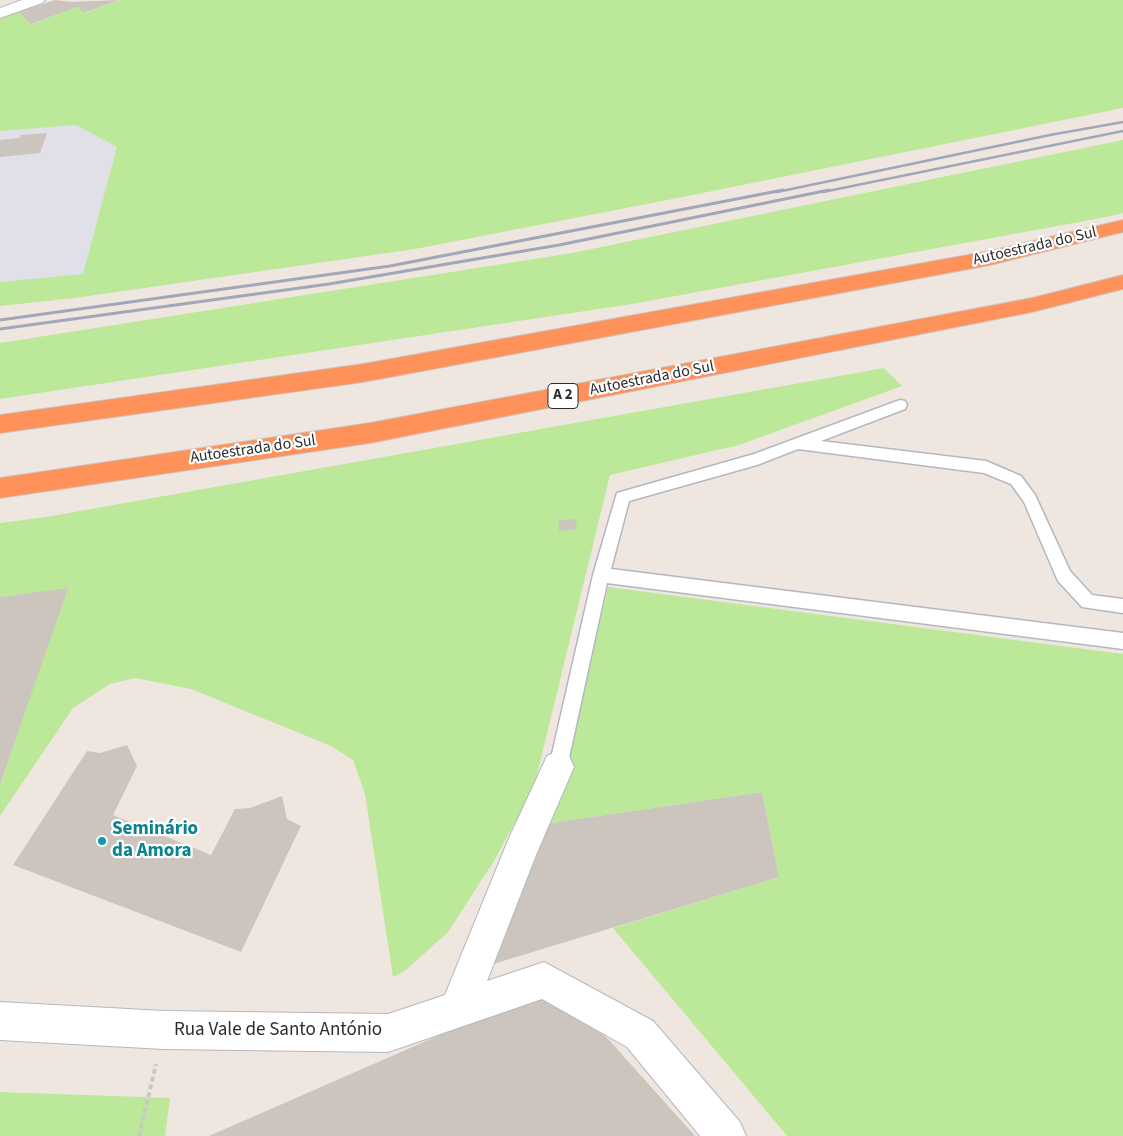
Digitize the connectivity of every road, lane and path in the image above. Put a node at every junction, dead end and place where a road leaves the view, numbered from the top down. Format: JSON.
{"nodes":[{"id":1,"x":36,"y":0,"type":"edge"},
{"id":2,"x":0,"y":13,"type":"edge"},
{"id":3,"x":1123,"y":226,"type":"edge"},
{"id":4,"x":1123,"y":282,"type":"edge"},
{"id":5,"x":900,"y":406,"type":"dead end"},
{"id":6,"x":0,"y":424,"type":"edge"},
{"id":7,"x":797,"y":444,"type":"junction"},
{"id":8,"x":0,"y":488,"type":"edge"},
{"id":9,"x":602,"y":575,"type":"junction"},
{"id":10,"x":1123,"y":606,"type":"edge"},
{"id":11,"x":1123,"y":642,"type":"edge"},
{"id":12,"x":558,"y":767,"type":"joint"},
{"id":13,"x":458,"y":1009,"type":"junction"},
{"id":14,"x":0,"y":1021,"type":"edge"},
{"id":15,"x":164,"y":1030,"type":"junction"},
{"id":16,"x":139,"y":1136,"type":"edge"},
{"id":17,"x":726,"y":1136,"type":"edge"}],
"edges":[{"from":1,"to":2,"type":"street"},
{"from":3,"to":6,"type":"highway","name":"Autoestrada do Sul"},
{"from":4,"to":8,"type":"highway","name":"Autoestrada do Sul","number":"A 2"},
{"from":5,"to":7,"type":"lane"},
{"from":7,"to":9,"type":"lane"},
{"from":7,"to":10,"type":"lane"},
{"from":9,"to":11,"type":"lane"},
{"from":9,"to":12,"type":"lane"},
{"from":12,"to":13,"type":"street"},
{"from":13,"to":15,"type":"street","name":"Rua Vale de Santo António"},
{"from":13,"to":17,"type":"street","name":"Rua Vale de Santo António"},
{"from":14,"to":15,"type":"street","name":"Rua Vale de Santo António"},
{"from":15,"to":16,"type":"path"}]}
